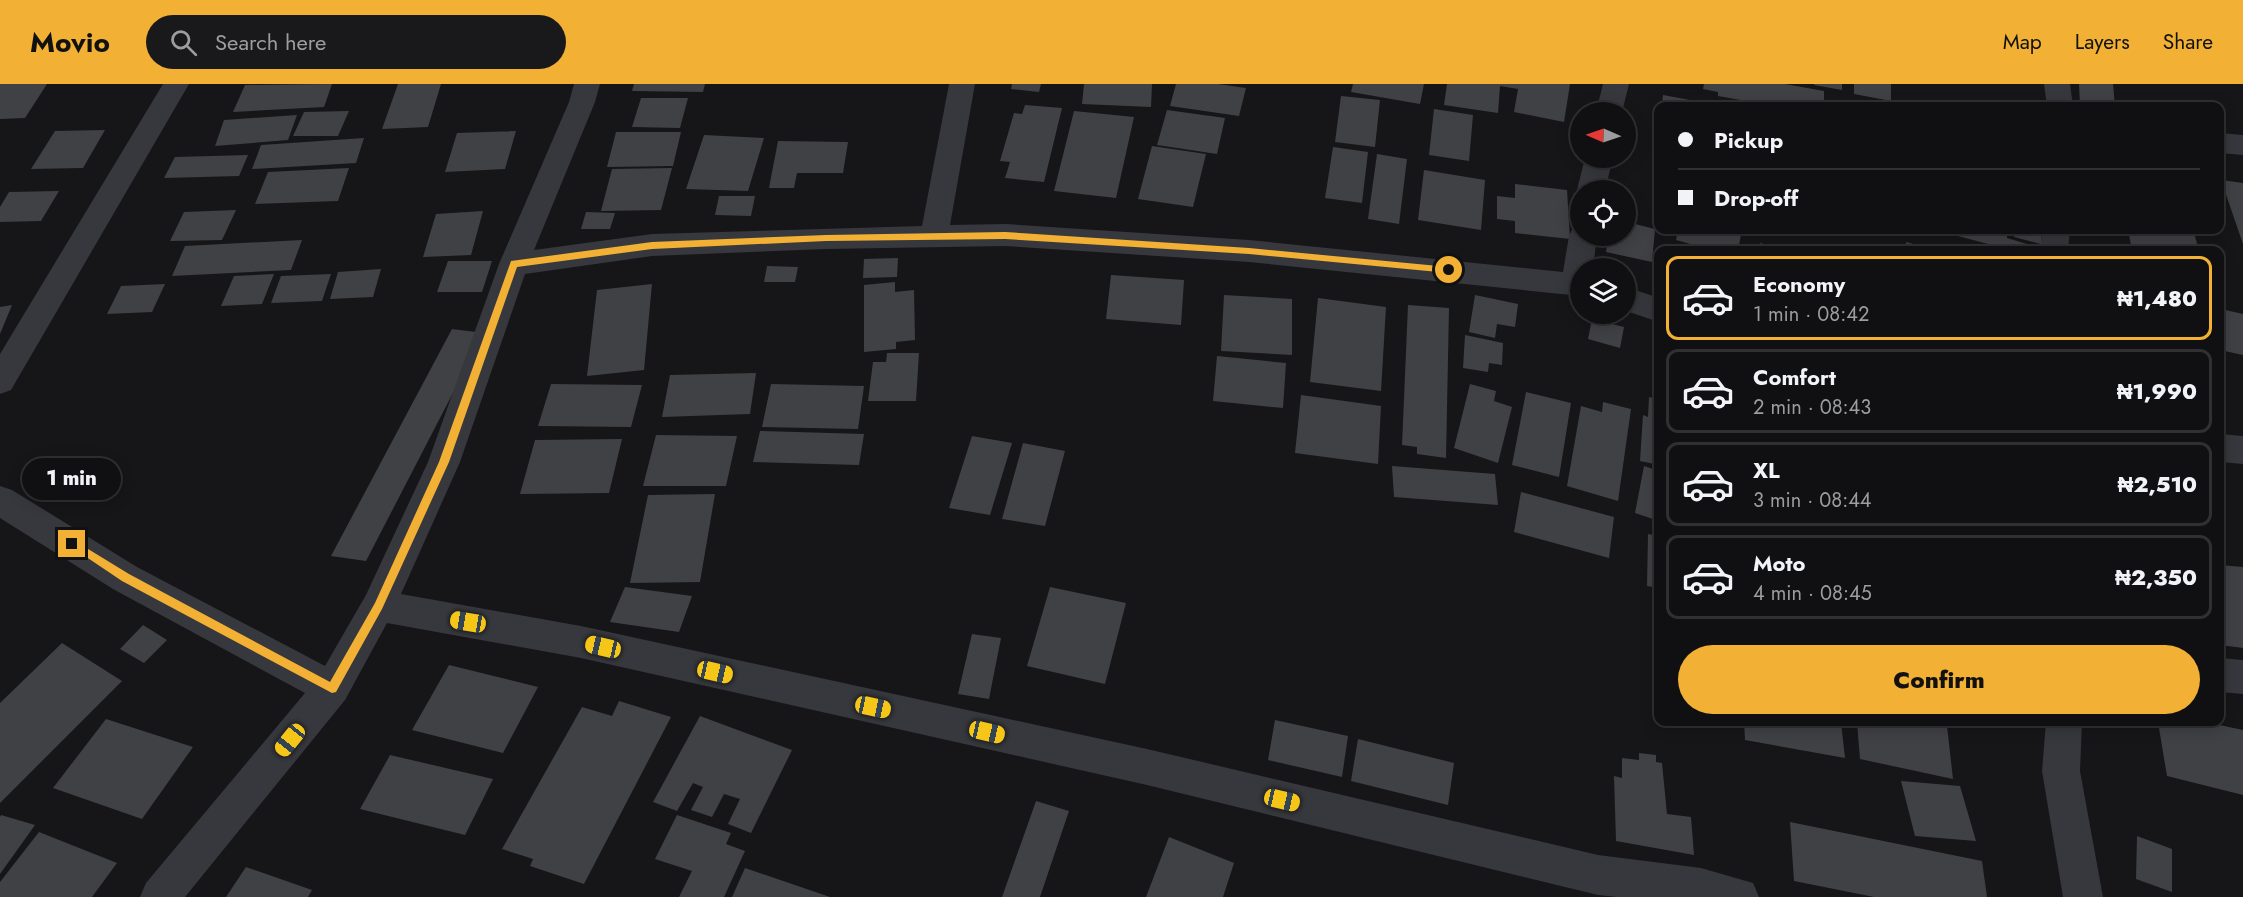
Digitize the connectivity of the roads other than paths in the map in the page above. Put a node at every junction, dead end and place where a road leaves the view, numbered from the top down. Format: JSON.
{"nodes":[{"id":1,"x":176,"y":84,"type":"edge"},
{"id":2,"x":587,"y":84,"type":"edge"},
{"id":3,"x":962,"y":84,"type":"edge"},
{"id":4,"x":1616,"y":84,"type":"edge"},
{"id":5,"x":2057,"y":84,"type":"edge"},
{"id":6,"x":1612,"y":102,"type":"edge"},
{"id":7,"x":2060,"y":102,"type":"edge"},
{"id":8,"x":2224,"y":143,"type":"edge"},
{"id":9,"x":2243,"y":145,"type":"edge"},
{"id":10,"x":934,"y":236,"type":"junction"},
{"id":11,"x":514,"y":264,"type":"junction"},
{"id":12,"x":1570,"y":283,"type":"edge"},
{"id":13,"x":1636,"y":302,"type":"edge"},
{"id":14,"x":1654,"y":308,"type":"edge"},
{"id":15,"x":0,"y":381,"type":"edge"},
{"id":16,"x":2224,"y":448,"type":"edge"},
{"id":17,"x":2243,"y":450,"type":"edge"},
{"id":18,"x":0,"y":500,"type":"edge"},
{"id":19,"x":378,"y":606,"type":"junction"},
{"id":20,"x":2224,"y":675,"type":"edge"},
{"id":21,"x":2243,"y":677,"type":"edge"},
{"id":22,"x":332,"y":688,"type":"junction"},
{"id":23,"x":2064,"y":726,"type":"edge"},
{"id":24,"x":1700,"y":893,"type":"edge"},
{"id":25,"x":160,"y":897,"type":"edge"},
{"id":26,"x":1739,"y":897,"type":"edge"},
{"id":27,"x":2083,"y":897,"type":"edge"}],
"edges":[{"from":1,"to":15,"type":"street"},
{"from":2,"to":11,"type":"street"},
{"from":3,"to":10,"type":"street"},
{"from":4,"to":6,"type":"street"},
{"from":5,"to":7,"type":"street"},
{"from":8,"to":9,"type":"street"},
{"from":10,"to":11,"type":"street"},
{"from":10,"to":12,"type":"street"},
{"from":11,"to":19,"type":"street"},
{"from":13,"to":14,"type":"street"},
{"from":16,"to":17,"type":"street"},
{"from":18,"to":22,"type":"street"},
{"from":19,"to":22,"type":"street"},
{"from":19,"to":24,"type":"street"},
{"from":20,"to":21,"type":"street"},
{"from":22,"to":25,"type":"street"},
{"from":23,"to":27,"type":"street"},
{"from":24,"to":26,"type":"street"}]}
